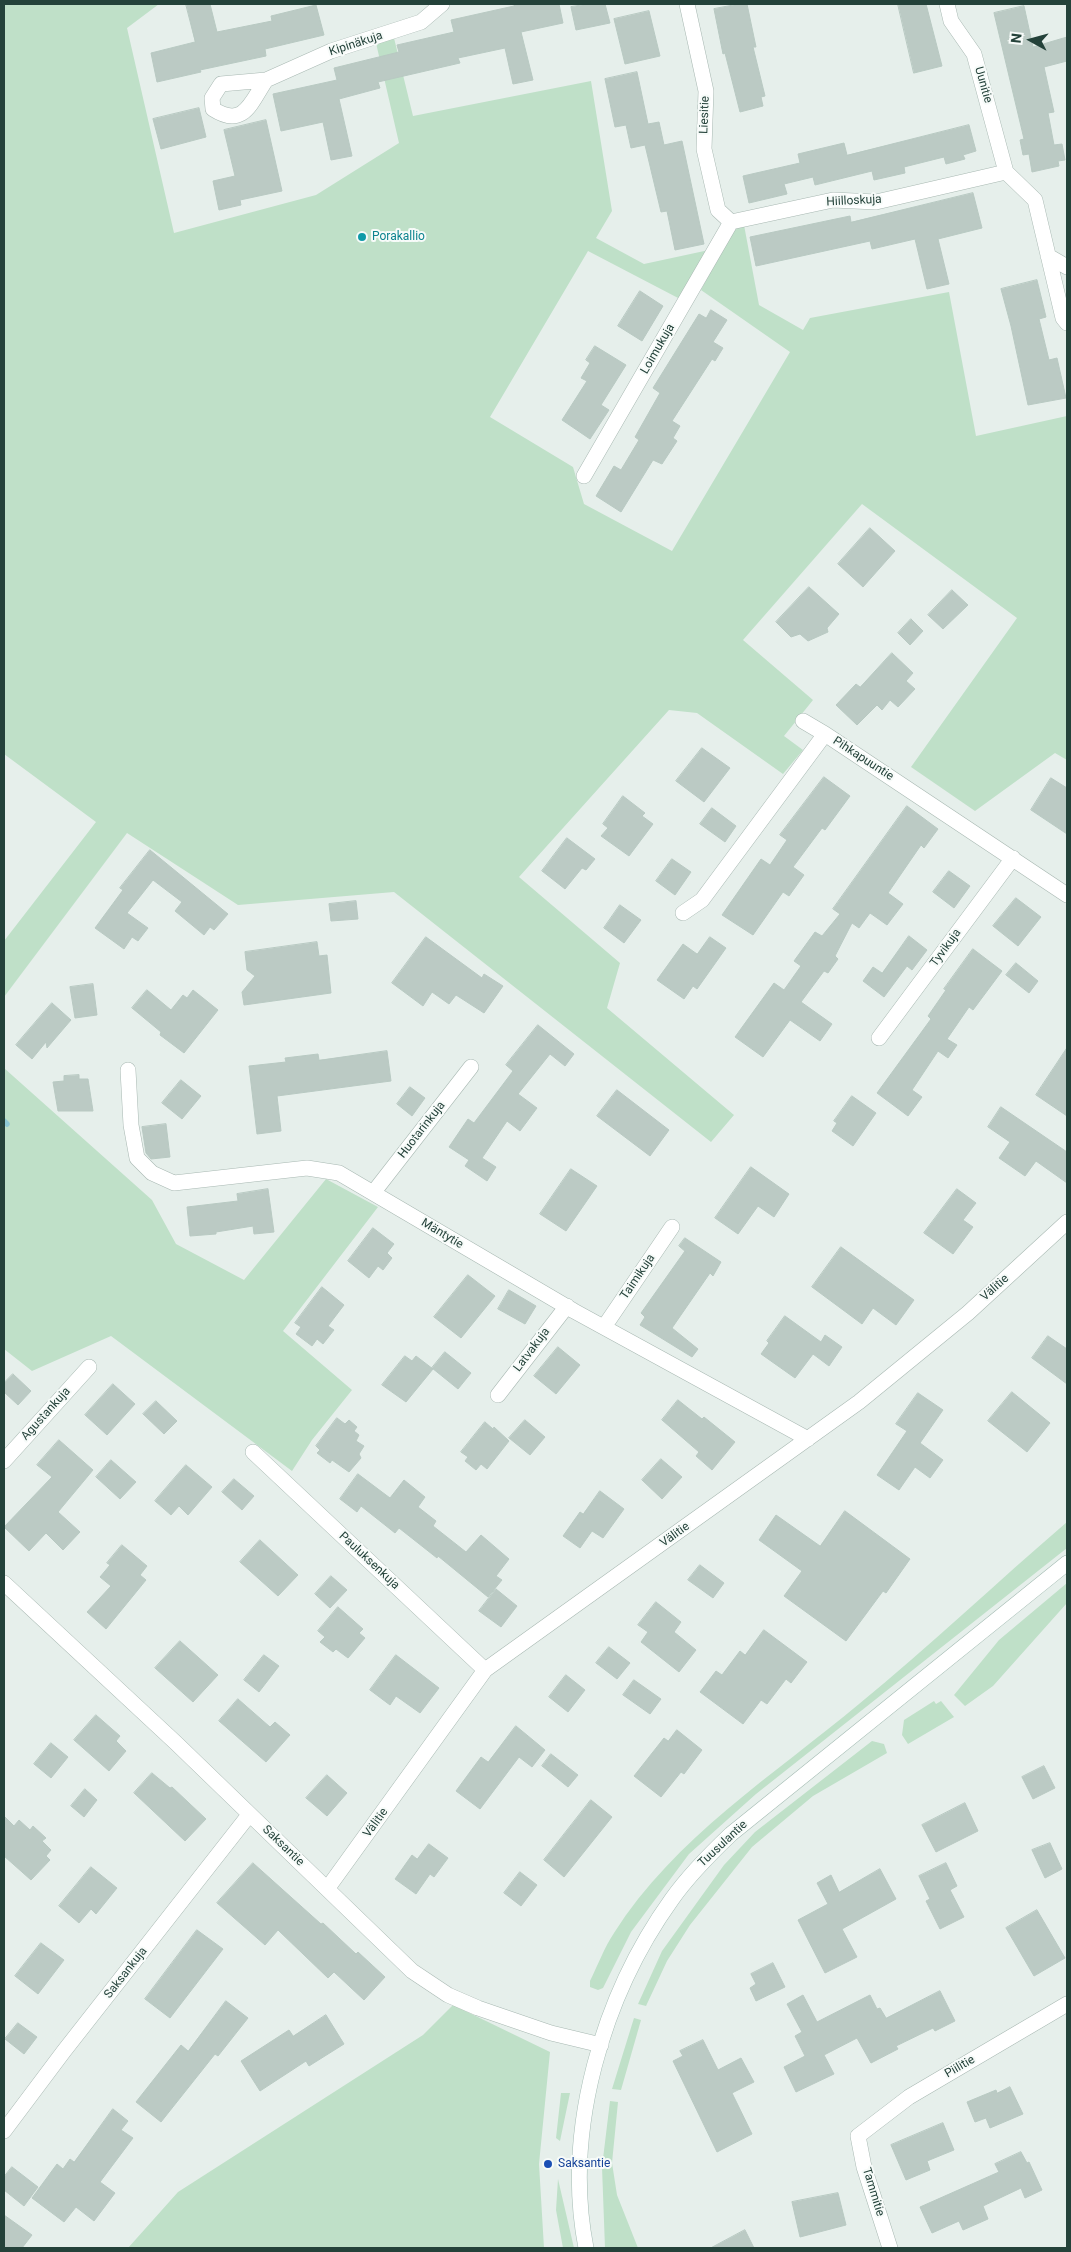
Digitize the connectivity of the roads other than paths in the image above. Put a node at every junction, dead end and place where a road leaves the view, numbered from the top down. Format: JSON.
{"nodes":[{"id":1,"x":442,"y":4,"type":"edge"},
{"id":2,"x":687,"y":4,"type":"edge"},
{"id":3,"x":947,"y":4,"type":"edge"},
{"id":4,"x":266,"y":80,"type":"dead end"},
{"id":5,"x":1006,"y":172,"type":"junction"},
{"id":6,"x":731,"y":222,"type":"junction"},
{"id":7,"x":1048,"y":256,"type":"junction"},
{"id":8,"x":1067,"y":267,"type":"edge"},
{"id":9,"x":1067,"y":323,"type":"edge"},
{"id":10,"x":584,"y":476,"type":"dead end"},
{"id":11,"x":803,"y":721,"type":"dead end"},
{"id":12,"x":825,"y":734,"type":"junction"},
{"id":13,"x":1013,"y":858,"type":"junction"},
{"id":14,"x":1067,"y":894,"type":"edge"},
{"id":15,"x":683,"y":913,"type":"dead end"},
{"id":16,"x":879,"y":1038,"type":"dead end"},
{"id":17,"x":471,"y":1067,"type":"dead end"},
{"id":18,"x":128,"y":1070,"type":"dead end"},
{"id":19,"x":373,"y":1193,"type":"junction"},
{"id":20,"x":1067,"y":1222,"type":"edge"},
{"id":21,"x":672,"y":1227,"type":"dead end"},
{"id":22,"x":567,"y":1306,"type":"junction"},
{"id":23,"x":604,"y":1326,"type":"junction"},
{"id":24,"x":88,"y":1367,"type":"dead end"},
{"id":25,"x":498,"y":1395,"type":"dead end"},
{"id":26,"x":808,"y":1439,"type":"junction"},
{"id":27,"x":252,"y":1452,"type":"dead end"},
{"id":28,"x":4,"y":1460,"type":"edge"},
{"id":29,"x":1067,"y":1563,"type":"edge"},
{"id":30,"x":4,"y":1583,"type":"edge"},
{"id":31,"x":485,"y":1670,"type":"junction"},
{"id":32,"x":250,"y":1815,"type":"junction"},
{"id":33,"x":327,"y":1889,"type":"junction"},
{"id":34,"x":1067,"y":2004,"type":"edge"},
{"id":35,"x":601,"y":2045,"type":"junction"},
{"id":36,"x":4,"y":2131,"type":"edge"},
{"id":37,"x":858,"y":2136,"type":"joint"},
{"id":38,"x":586,"y":2248,"type":"edge"},
{"id":39,"x":890,"y":2248,"type":"edge"}],
"edges":[{"from":1,"to":4,"type":"street","name":"Kipinäkuja"},
{"from":2,"to":6,"type":"street","name":"Liesitie"},
{"from":3,"to":5,"type":"street","name":"Uunitie"},
{"from":5,"to":6,"type":"street","name":"Hiilloskuja"},
{"from":5,"to":7,"type":"street"},
{"from":6,"to":10,"type":"street","name":"Loimukuja"},
{"from":7,"to":8,"type":"street"},
{"from":7,"to":9,"type":"street"},
{"from":11,"to":12,"type":"street"},
{"from":12,"to":13,"type":"street","name":"Pihkapuuntie"},
{"from":12,"to":15,"type":"street","name":"Pihkapuuntie"},
{"from":13,"to":14,"type":"street","name":"Pihkapuuntie"},
{"from":13,"to":16,"type":"street","name":"Tyvikuja"},
{"from":17,"to":19,"type":"street","name":"Huotarinkuja"},
{"from":18,"to":19,"type":"street","name":"Mäntytie"},
{"from":19,"to":22,"type":"street","name":"Mäntytie"},
{"from":20,"to":26,"type":"street","name":"Välitie"},
{"from":21,"to":23,"type":"street","name":"Taimikuja"},
{"from":22,"to":23,"type":"street","name":"Mäntytie"},
{"from":22,"to":25,"type":"street","name":"Latvakuja"},
{"from":23,"to":26,"type":"street","name":"Mäntytie"},
{"from":24,"to":28,"type":"street","name":"Agustankuja"},
{"from":26,"to":31,"type":"street","name":"Välitie"},
{"from":27,"to":31,"type":"street","name":"Pauluksenkuja"},
{"from":29,"to":35,"type":"street","name":"Tuusulantie"},
{"from":30,"to":32,"type":"street","name":"Saksantie"},
{"from":31,"to":33,"type":"street","name":"Välitie"},
{"from":32,"to":33,"type":"street","name":"Saksantie"},
{"from":32,"to":36,"type":"street","name":"Saksankuja"},
{"from":33,"to":35,"type":"street","name":"Saksantie"},
{"from":34,"to":37,"type":"street","name":"Piilitie"},
{"from":35,"to":38,"type":"street","name":"Tuusulantie"},
{"from":37,"to":39,"type":"street","name":"Tammitie"}]}
